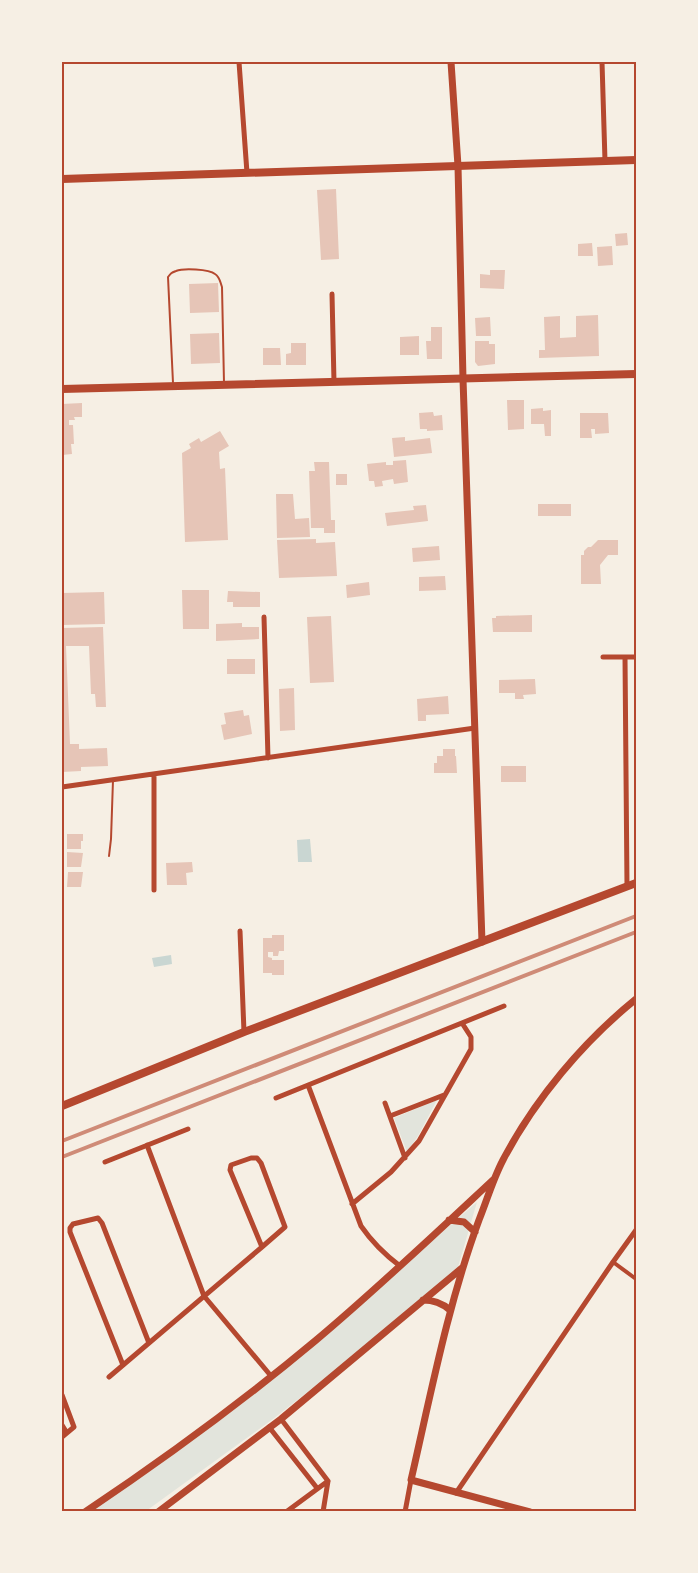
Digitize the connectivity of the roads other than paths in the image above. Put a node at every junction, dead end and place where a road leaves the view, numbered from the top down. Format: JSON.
{"nodes":[{"id":1,"x":239,"y":62,"type":"edge"},
{"id":2,"x":452,"y":62,"type":"edge"},
{"id":3,"x":602,"y":62,"type":"edge"},
{"id":4,"x":636,"y":160,"type":"edge"},
{"id":5,"x":605,"y":161,"type":"junction"},
{"id":6,"x":458,"y":166,"type":"junction"},
{"id":7,"x":247,"y":173,"type":"junction"},
{"id":8,"x":62,"y":179,"type":"edge"},
{"id":9,"x":332,"y":294,"type":"dead end"},
{"id":10,"x":636,"y":374,"type":"edge"},
{"id":11,"x":463,"y":379,"type":"junction"},
{"id":12,"x":334,"y":382,"type":"junction"},
{"id":13,"x":224,"y":385,"type":"junction"},
{"id":14,"x":173,"y":387,"type":"junction"},
{"id":15,"x":62,"y":389,"type":"edge"},
{"id":16,"x":264,"y":617,"type":"dead end"},
{"id":17,"x":603,"y":657,"type":"dead end"},
{"id":18,"x":625,"y":657,"type":"junction"},
{"id":19,"x":636,"y":657,"type":"edge"},
{"id":20,"x":475,"y":728,"type":"junction"},
{"id":21,"x":268,"y":758,"type":"junction"},
{"id":22,"x":154,"y":774,"type":"junction"},
{"id":23,"x":113,"y":780,"type":"junction"},
{"id":24,"x":62,"y":787,"type":"edge"},
{"id":25,"x":62,"y":827,"type":"edge"},
{"id":26,"x":109,"y":856,"type":"dead end"},
{"id":27,"x":636,"y":883,"type":"edge"},
{"id":28,"x":627,"y":886,"type":"junction"},
{"id":29,"x":154,"y":890,"type":"dead end"},
{"id":30,"x":63,"y":906,"type":"edge"},
{"id":31,"x":240,"y":931,"type":"dead end"},
{"id":32,"x":482,"y":942,"type":"junction"},
{"id":33,"x":636,"y":999,"type":"edge"},
{"id":34,"x":504,"y":1006,"type":"dead end"},
{"id":35,"x":462,"y":1023,"type":"junction"},
{"id":36,"x":244,"y":1032,"type":"junction"},
{"id":37,"x":308,"y":1085,"type":"junction"},
{"id":38,"x":444,"y":1095,"type":"junction"},
{"id":39,"x":276,"y":1098,"type":"dead end"},
{"id":40,"x":385,"y":1103,"type":"dead end"},
{"id":41,"x":62,"y":1106,"type":"edge"},
{"id":42,"x":390,"y":1116,"type":"junction"},
{"id":43,"x":188,"y":1129,"type":"dead end"},
{"id":44,"x":147,"y":1145,"type":"junction"},
{"id":45,"x":405,"y":1158,"type":"junction"},
{"id":46,"x":105,"y":1162,"type":"dead end"},
{"id":47,"x":495,"y":1177,"type":"junction"},
{"id":48,"x":352,"y":1204,"type":"junction"},
{"id":49,"x":449,"y":1220,"type":"junction"},
{"id":50,"x":636,"y":1230,"type":"edge"},
{"id":51,"x":475,"y":1232,"type":"junction"},
{"id":52,"x":262,"y":1247,"type":"junction"},
{"id":53,"x":613,"y":1262,"type":"junction"},
{"id":54,"x":400,"y":1266,"type":"junction"},
{"id":55,"x":462,"y":1268,"type":"junction"},
{"id":56,"x":636,"y":1279,"type":"edge"},
{"id":57,"x":204,"y":1296,"type":"junction"},
{"id":58,"x":423,"y":1300,"type":"junction"},
{"id":59,"x":450,"y":1310,"type":"junction"},
{"id":60,"x":149,"y":1343,"type":"junction"},
{"id":61,"x":123,"y":1365,"type":"junction"},
{"id":62,"x":270,"y":1376,"type":"junction"},
{"id":63,"x":109,"y":1377,"type":"dead end"},
{"id":64,"x":62,"y":1395,"type":"edge"},
{"id":65,"x":281,"y":1419,"type":"junction"},
{"id":66,"x":62,"y":1425,"type":"edge"},
{"id":67,"x":269,"y":1427,"type":"junction"},
{"id":68,"x":64,"y":1435,"type":"edge"},
{"id":69,"x":411,"y":1480,"type":"junction"},
{"id":70,"x":328,"y":1481,"type":"junction"},
{"id":71,"x":317,"y":1488,"type":"junction"},
{"id":72,"x":456,"y":1492,"type":"junction"},
{"id":73,"x":85,"y":1512,"type":"edge"},
{"id":74,"x":158,"y":1512,"type":"edge"},
{"id":75,"x":286,"y":1512,"type":"edge"},
{"id":76,"x":323,"y":1512,"type":"edge"},
{"id":77,"x":405,"y":1512,"type":"edge"},
{"id":78,"x":530,"y":1512,"type":"edge"}],
"edges":[{"from":1,"to":7,"type":"street"},
{"from":2,"to":6,"type":"street"},
{"from":3,"to":5,"type":"street"},
{"from":4,"to":5,"type":"main road"},
{"from":5,"to":6,"type":"main road"},
{"from":6,"to":7,"type":"main road"},
{"from":6,"to":11,"type":"street"},
{"from":7,"to":8,"type":"main road"},
{"from":9,"to":12,"type":"street"},
{"from":10,"to":11,"type":"main road"},
{"from":11,"to":12,"type":"main road"},
{"from":11,"to":20,"type":"street"},
{"from":12,"to":13,"type":"main road"},
{"from":13,"to":14,"type":"main road"},
{"from":13,"to":14,"type":"lane"},
{"from":14,"to":15,"type":"main road"},
{"from":16,"to":21,"type":"street"},
{"from":17,"to":18,"type":"street"},
{"from":18,"to":19,"type":"street"},
{"from":18,"to":28,"type":"street"},
{"from":20,"to":21,"type":"street"},
{"from":20,"to":32,"type":"street"},
{"from":21,"to":22,"type":"street"},
{"from":22,"to":23,"type":"street"},
{"from":22,"to":29,"type":"street"},
{"from":23,"to":24,"type":"street"},
{"from":23,"to":26,"type":"lane"},
{"from":25,"to":30,"type":"lane"},
{"from":27,"to":28,"type":"main road"},
{"from":28,"to":32,"type":"main road"},
{"from":31,"to":36,"type":"street"},
{"from":32,"to":36,"type":"main road"},
{"from":33,"to":47,"type":"street"},
{"from":34,"to":35,"type":"street"},
{"from":35,"to":37,"type":"street"},
{"from":35,"to":38,"type":"street"},
{"from":36,"to":41,"type":"main road"},
{"from":37,"to":39,"type":"street"},
{"from":37,"to":48,"type":"street"},
{"from":38,"to":42,"type":"street"},
{"from":38,"to":45,"type":"street"},
{"from":40,"to":42,"type":"street"},
{"from":42,"to":45,"type":"street"},
{"from":43,"to":44,"type":"street"},
{"from":44,"to":46,"type":"street"},
{"from":44,"to":57,"type":"street"},
{"from":45,"to":48,"type":"street"},
{"from":47,"to":49,"type":"street"},
{"from":47,"to":51,"type":"street"},
{"from":48,"to":54,"type":"street"},
{"from":49,"to":51,"type":"street"},
{"from":49,"to":54,"type":"street"},
{"from":50,"to":53,"type":"street"},
{"from":51,"to":55,"type":"street"},
{"from":52,"to":52,"type":"street"},
{"from":52,"to":57,"type":"street"},
{"from":53,"to":56,"type":"street"},
{"from":53,"to":72,"type":"street"},
{"from":54,"to":62,"type":"street"},
{"from":55,"to":58,"type":"street"},
{"from":55,"to":59,"type":"street"},
{"from":57,"to":60,"type":"street"},
{"from":57,"to":62,"type":"street"},
{"from":58,"to":59,"type":"street"},
{"from":58,"to":65,"type":"street"},
{"from":59,"to":69,"type":"street"},
{"from":60,"to":61,"type":"street"},
{"from":60,"to":61,"type":"street"},
{"from":61,"to":63,"type":"street"},
{"from":62,"to":73,"type":"street"},
{"from":64,"to":68,"type":"street"},
{"from":65,"to":67,"type":"street"},
{"from":65,"to":70,"type":"street"},
{"from":66,"to":68,"type":"street"},
{"from":67,"to":71,"type":"street"},
{"from":67,"to":74,"type":"street"},
{"from":69,"to":72,"type":"street"},
{"from":69,"to":77,"type":"street"},
{"from":70,"to":71,"type":"street"},
{"from":70,"to":76,"type":"street"},
{"from":71,"to":75,"type":"street"},
{"from":72,"to":78,"type":"street"}]}
